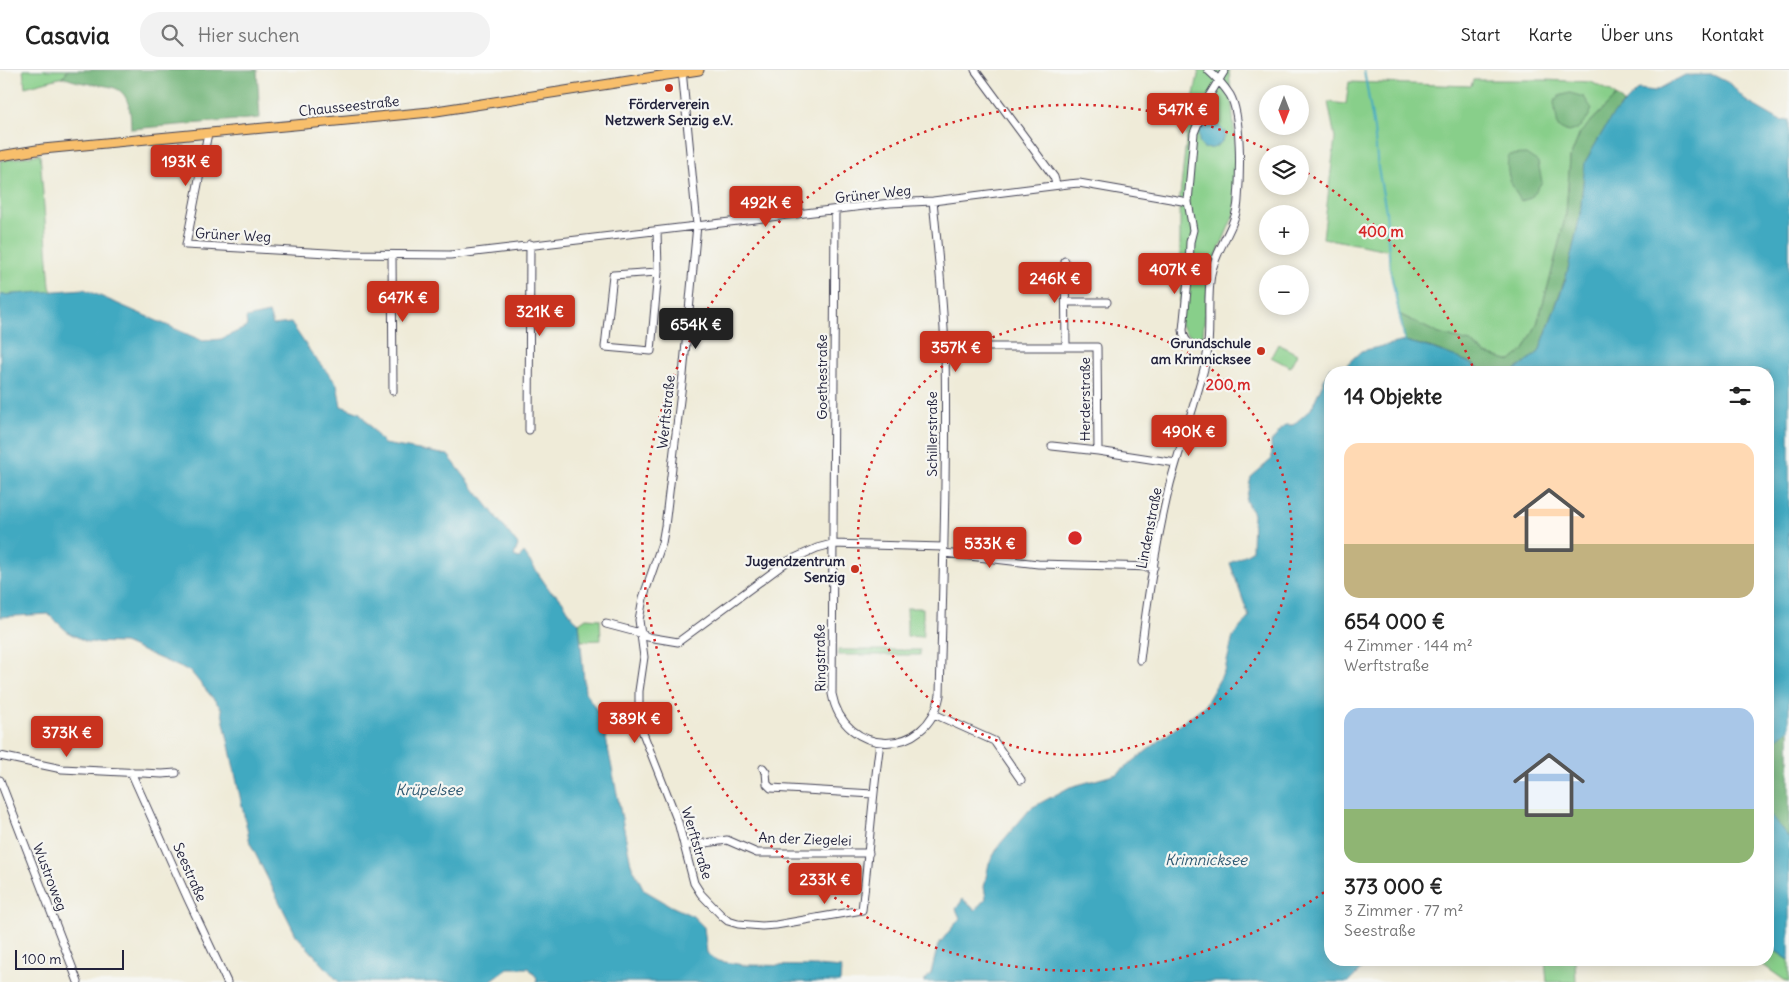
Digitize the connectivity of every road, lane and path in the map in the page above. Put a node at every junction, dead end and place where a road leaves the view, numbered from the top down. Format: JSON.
{"nodes":[{"id":1,"x":699,"y":70,"type":"edge"},
{"id":2,"x":975,"y":70,"type":"edge"},
{"id":3,"x":1208,"y":70,"type":"edge"},
{"id":4,"x":1225,"y":70,"type":"edge"},
{"id":5,"x":682,"y":71,"type":"edge"},
{"id":6,"x":1219,"y":82,"type":"junction"},
{"id":7,"x":208,"y":133,"type":"junction"},
{"id":8,"x":0,"y":156,"type":"edge"},
{"id":9,"x":1056,"y":184,"type":"junction"},
{"id":10,"x":933,"y":201,"type":"junction"},
{"id":11,"x":1188,"y":202,"type":"junction"},
{"id":12,"x":835,"y":211,"type":"junction"},
{"id":13,"x":696,"y":225,"type":"junction"},
{"id":14,"x":657,"y":232,"type":"junction"},
{"id":15,"x":530,"y":244,"type":"junction"},
{"id":16,"x":392,"y":255,"type":"junction"},
{"id":17,"x":1065,"y":260,"type":"dead end"},
{"id":18,"x":658,"y":272,"type":"junction"},
{"id":19,"x":1066,"y":302,"type":"junction"},
{"id":20,"x":1107,"y":302,"type":"dead end"},
{"id":21,"x":1208,"y":345,"type":"junction"},
{"id":22,"x":1066,"y":346,"type":"junction"},
{"id":23,"x":944,"y":347,"type":"junction"},
{"id":24,"x":393,"y":391,"type":"dead end"},
{"id":25,"x":529,"y":430,"type":"dead end"},
{"id":26,"x":1052,"y":446,"type":"dead end"},
{"id":27,"x":1098,"y":450,"type":"junction"},
{"id":28,"x":1176,"y":463,"type":"junction"},
{"id":29,"x":832,"y":544,"type":"junction"},
{"id":30,"x":944,"y":550,"type":"junction"},
{"id":31,"x":1154,"y":567,"type":"junction"},
{"id":32,"x":606,"y":624,"type":"dead end"},
{"id":33,"x":640,"y":633,"type":"junction"},
{"id":34,"x":1140,"y":660,"type":"dead end"},
{"id":35,"x":934,"y":714,"type":"junction"},
{"id":36,"x":880,"y":743,"type":"junction"},
{"id":37,"x":0,"y":756,"type":"edge"},
{"id":38,"x":763,"y":768,"type":"dead end"},
{"id":39,"x":131,"y":772,"type":"junction"},
{"id":40,"x":176,"y":773,"type":"dead end"},
{"id":41,"x":0,"y":780,"type":"edge"},
{"id":42,"x":1022,"y":780,"type":"dead end"},
{"id":43,"x":873,"y":794,"type":"junction"},
{"id":44,"x":684,"y":846,"type":"junction"},
{"id":45,"x":869,"y":853,"type":"junction"},
{"id":46,"x":78,"y":982,"type":"edge"},
{"id":47,"x":227,"y":982,"type":"edge"}],
"edges":[{"from":1,"to":5,"type":"main road","name":"Chausseestraße"},
{"from":2,"to":9,"type":"street"},
{"from":3,"to":6,"type":"street","name":"Lindenstraße"},
{"from":4,"to":6,"type":"street"},
{"from":5,"to":7,"type":"main road","name":"Chausseestraße"},
{"from":5,"to":13,"type":"street","name":"Werftstraße"},
{"from":6,"to":11,"type":"street"},
{"from":6,"to":21,"type":"street","name":"Lindenstraße"},
{"from":7,"to":8,"type":"main road","name":"Chausseestraße"},
{"from":7,"to":16,"type":"street","name":"Grüner Weg"},
{"from":9,"to":10,"type":"street","name":"Grüner Weg"},
{"from":9,"to":11,"type":"street","name":"Grüner Weg"},
{"from":10,"to":12,"type":"street","name":"Grüner Weg"},
{"from":10,"to":23,"type":"street","name":"Schillerstraße"},
{"from":11,"to":21,"type":"street"},
{"from":12,"to":13,"type":"street","name":"Grüner Weg"},
{"from":12,"to":29,"type":"street","name":"Goethestraße"},
{"from":13,"to":14,"type":"street","name":"Grüner Weg"},
{"from":13,"to":33,"type":"street","name":"Werftstraße"},
{"from":14,"to":15,"type":"street","name":"Grüner Weg"},
{"from":14,"to":18,"type":"street"},
{"from":15,"to":16,"type":"street","name":"Grüner Weg"},
{"from":15,"to":25,"type":"street"},
{"from":16,"to":24,"type":"street"},
{"from":17,"to":19,"type":"street","name":"Herderstraße"},
{"from":18,"to":18,"type":"street"},
{"from":19,"to":20,"type":"street"},
{"from":19,"to":22,"type":"street","name":"Herderstraße"},
{"from":21,"to":28,"type":"street","name":"Lindenstraße"},
{"from":22,"to":23,"type":"street","name":"Herderstraße"},
{"from":22,"to":27,"type":"street","name":"Herderstraße"},
{"from":23,"to":30,"type":"street","name":"Schillerstraße"},
{"from":26,"to":27,"type":"street","name":"Herderstraße"},
{"from":27,"to":28,"type":"street","name":"Herderstraße"},
{"from":28,"to":31,"type":"street","name":"Lindenstraße"},
{"from":29,"to":30,"type":"street"},
{"from":29,"to":33,"type":"street"},
{"from":29,"to":36,"type":"street","name":"Ringstraße"},
{"from":30,"to":31,"type":"street"},
{"from":30,"to":35,"type":"street"},
{"from":31,"to":34,"type":"street","name":"Lindenstraße"},
{"from":32,"to":33,"type":"street"},
{"from":33,"to":44,"type":"street","name":"Werftstraße"},
{"from":35,"to":36,"type":"street"},
{"from":35,"to":42,"type":"street"},
{"from":36,"to":43,"type":"street"},
{"from":37,"to":39,"type":"street"},
{"from":38,"to":43,"type":"street"},
{"from":39,"to":40,"type":"street"},
{"from":39,"to":47,"type":"street","name":"Seestraße"},
{"from":41,"to":46,"type":"street","name":"Wustroweg"},
{"from":43,"to":45,"type":"street"},
{"from":44,"to":45,"type":"street","name":"An der Ziegelei"},
{"from":44,"to":45,"type":"street","name":"Werftstraße"}]}
